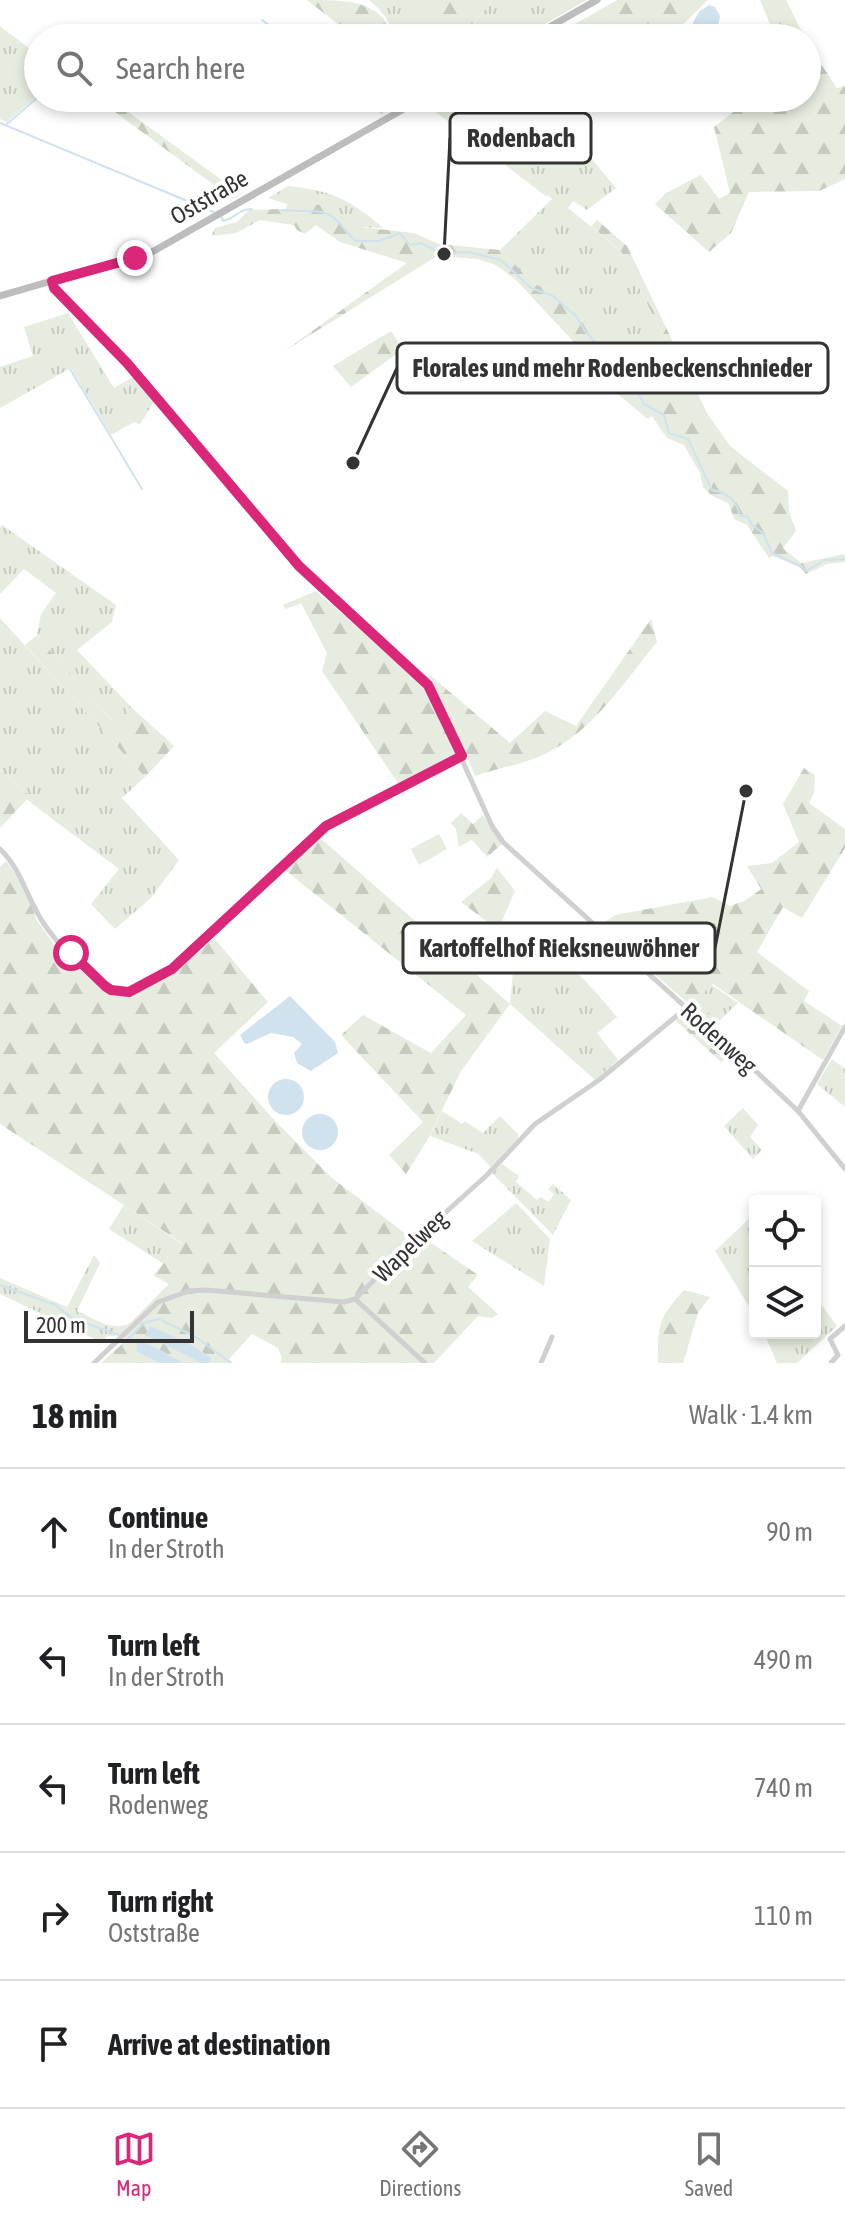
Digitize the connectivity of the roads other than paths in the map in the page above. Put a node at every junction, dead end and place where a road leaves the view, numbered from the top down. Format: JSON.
{"nodes":[{"id":1,"x":597,"y":0,"type":"edge"},
{"id":2,"x":555,"y":24,"type":"edge"},
{"id":3,"x":398,"y":112,"type":"edge"},
{"id":4,"x":52,"y":281,"type":"junction"},
{"id":5,"x":0,"y":296,"type":"edge"},
{"id":6,"x":462,"y":756,"type":"junction"},
{"id":7,"x":0,"y":849,"type":"edge"},
{"id":8,"x":685,"y":1009,"type":"junction"},
{"id":9,"x":845,"y":1027,"type":"edge"},
{"id":10,"x":798,"y":1111,"type":"junction"},
{"id":11,"x":845,"y":1169,"type":"edge"},
{"id":12,"x":355,"y":1299,"type":"junction"},
{"id":13,"x":845,"y":1326,"type":"edge"},
{"id":14,"x":552,"y":1337,"type":"dead end"},
{"id":15,"x":94,"y":1363,"type":"edge"},
{"id":16,"x":425,"y":1363,"type":"edge"},
{"id":17,"x":541,"y":1363,"type":"edge"},
{"id":18,"x":831,"y":1363,"type":"edge"}],
"edges":[{"from":1,"to":2,"type":"main road"},
{"from":3,"to":4,"type":"main road","name":"Oststraße"},
{"from":4,"to":5,"type":"main road","name":"Oststraße"},
{"from":4,"to":6,"type":"street","name":"Rodenweg"},
{"from":6,"to":7,"type":"street"},
{"from":6,"to":8,"type":"street","name":"Rodenweg"},
{"from":8,"to":10,"type":"street","name":"Rodenweg"},
{"from":8,"to":12,"type":"street","name":"Wapelweg"},
{"from":9,"to":10,"type":"street"},
{"from":10,"to":11,"type":"street","name":"Rodenweg"},
{"from":12,"to":15,"type":"street","name":"Wapelweg"},
{"from":12,"to":16,"type":"street"},
{"from":13,"to":18,"type":"street"},
{"from":14,"to":17,"type":"street"}]}
